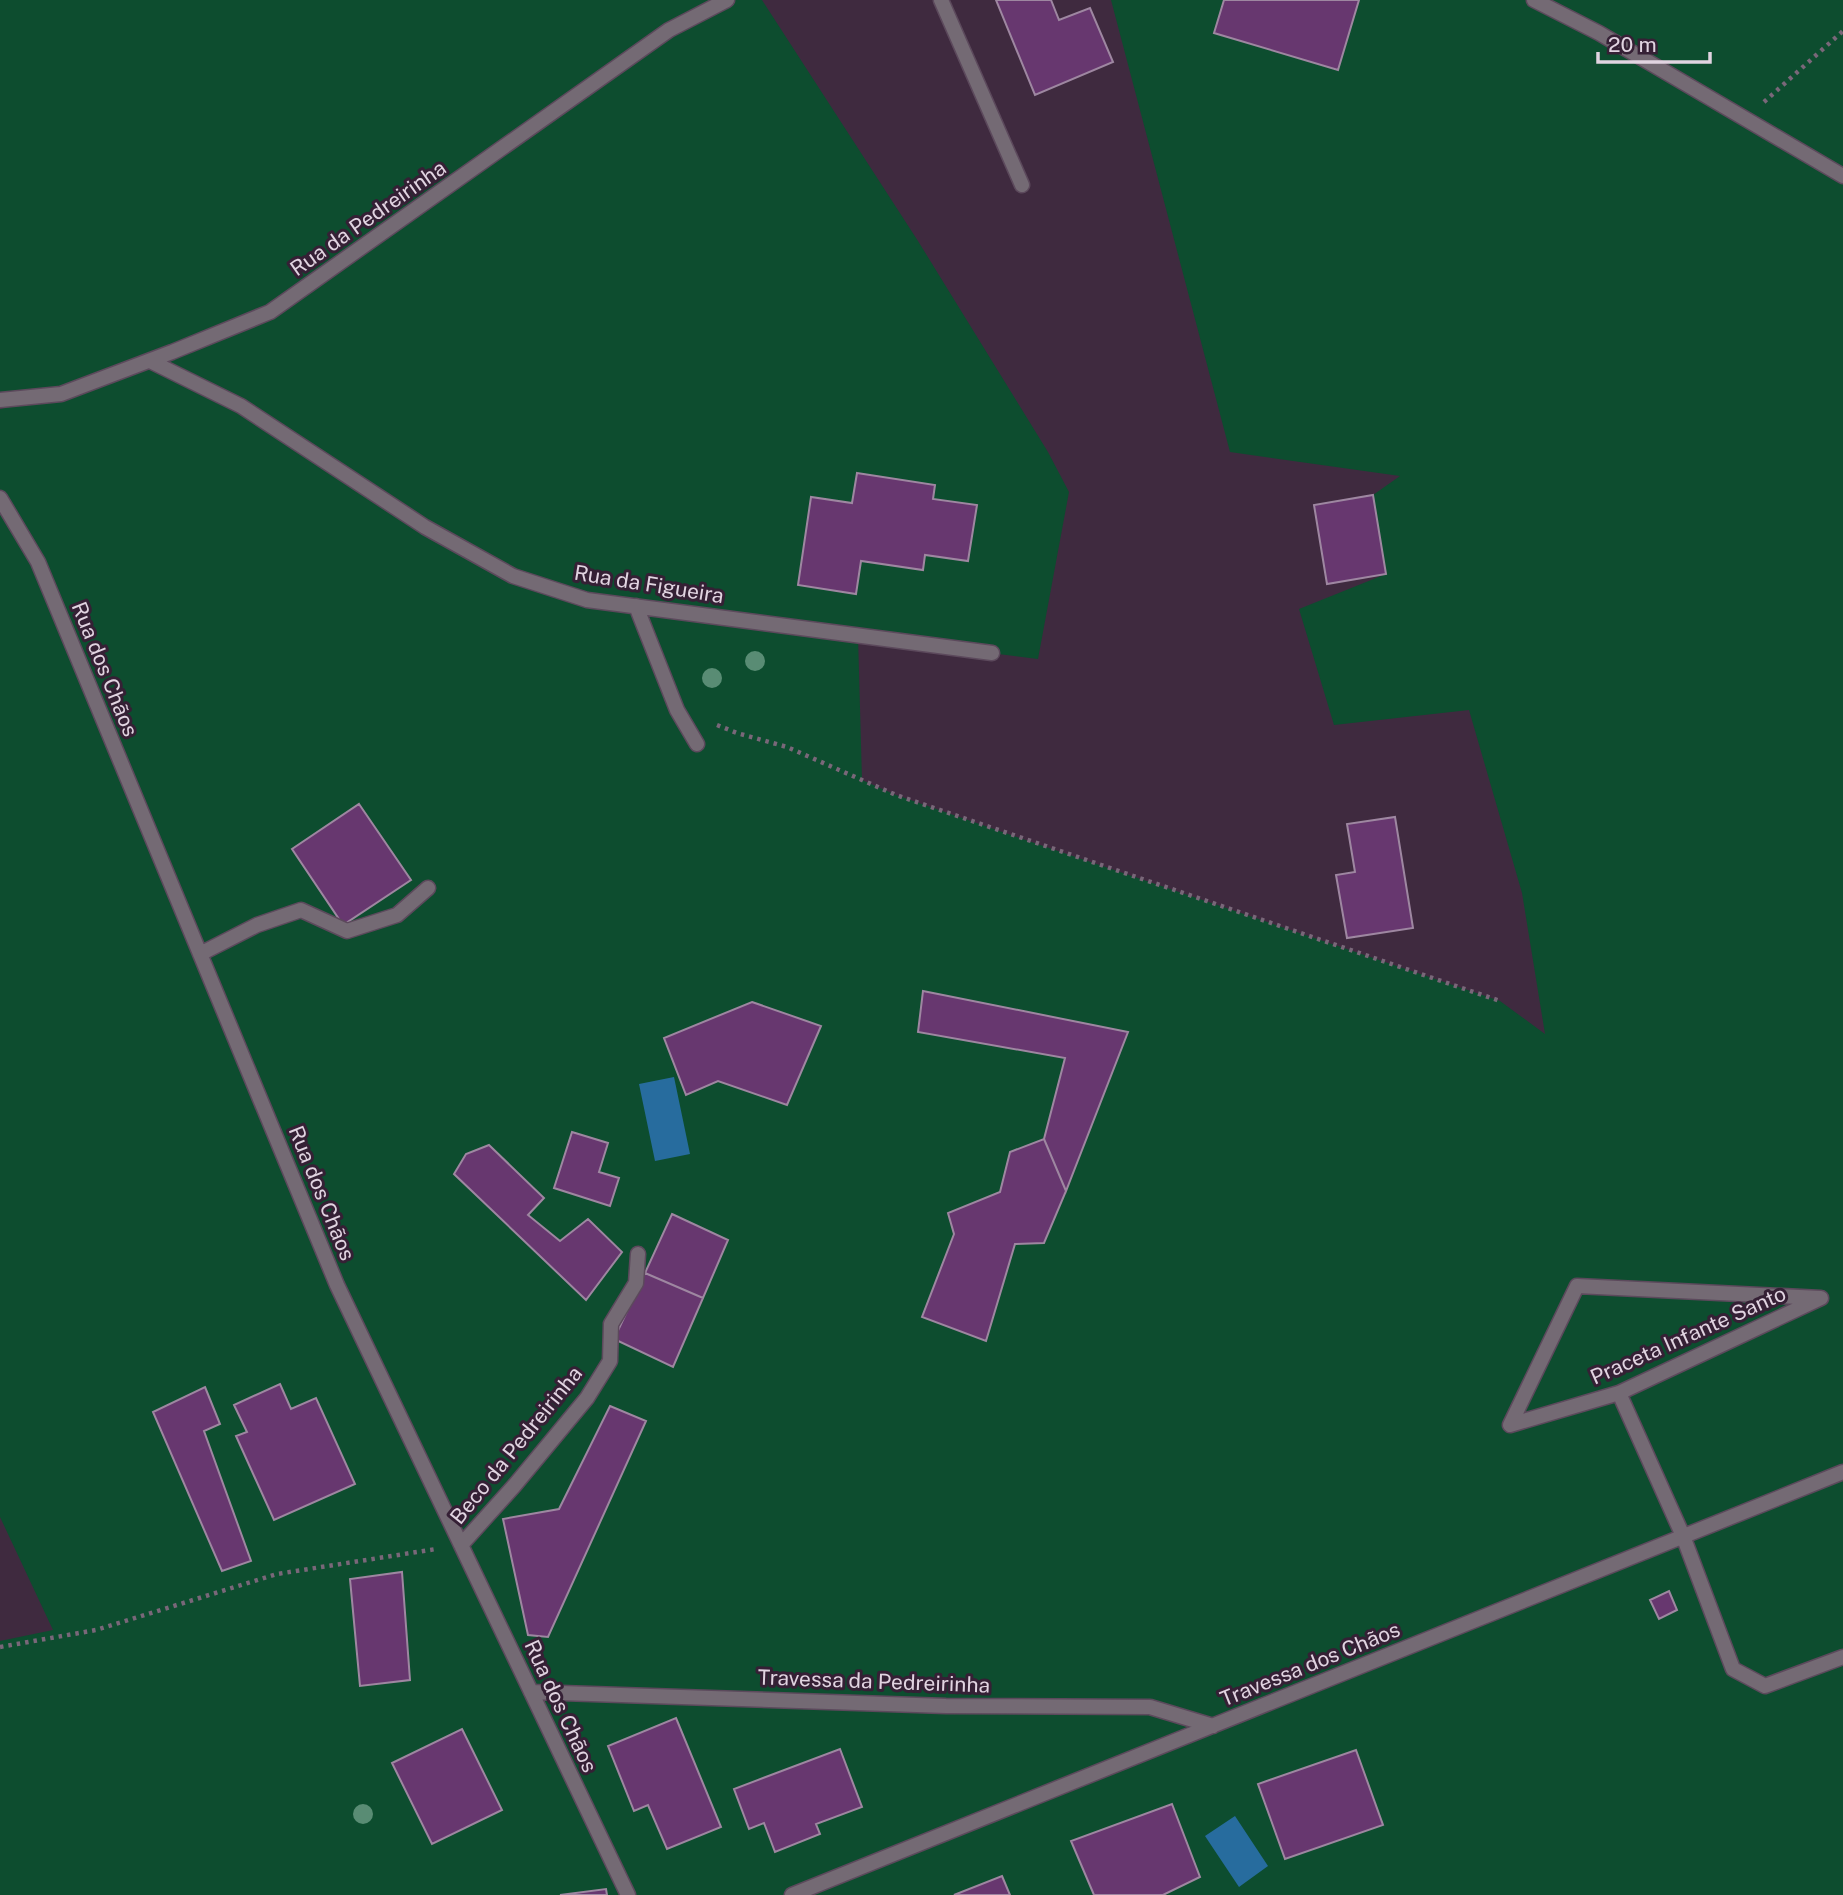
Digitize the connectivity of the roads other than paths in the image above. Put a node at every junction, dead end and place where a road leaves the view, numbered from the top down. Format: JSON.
{"nodes":[{"id":1,"x":727,"y":0,"type":"edge"},
{"id":2,"x":941,"y":0,"type":"edge"},
{"id":3,"x":1534,"y":0,"type":"edge"},
{"id":4,"x":1843,"y":176,"type":"edge"},
{"id":5,"x":1022,"y":185,"type":"dead end"},
{"id":6,"x":150,"y":361,"type":"junction"},
{"id":7,"x":0,"y":400,"type":"edge"},
{"id":8,"x":0,"y":498,"type":"edge"},
{"id":9,"x":636,"y":606,"type":"junction"},
{"id":10,"x":992,"y":653,"type":"dead end"},
{"id":11,"x":697,"y":744,"type":"dead end"},
{"id":12,"x":428,"y":888,"type":"dead end"},
{"id":13,"x":200,"y":954,"type":"junction"},
{"id":14,"x":638,"y":1254,"type":"dead end"},
{"id":15,"x":1619,"y":1393,"type":"junction"},
{"id":16,"x":1843,"y":1472,"type":"edge"},
{"id":17,"x":1683,"y":1536,"type":"junction"},
{"id":18,"x":461,"y":1545,"type":"junction"},
{"id":19,"x":1843,"y":1657,"type":"edge"},
{"id":20,"x":531,"y":1692,"type":"junction"},
{"id":21,"x":1213,"y":1726,"type":"junction"},
{"id":22,"x":628,"y":1895,"type":"edge"},
{"id":23,"x":792,"y":1895,"type":"edge"}],
"edges":[{"from":1,"to":6,"type":"street","name":"Rua da Pedreirinha"},
{"from":2,"to":5,"type":"street"},
{"from":3,"to":4,"type":"street"},
{"from":6,"to":7,"type":"street","name":"Rua da Pedreirinha"},
{"from":6,"to":9,"type":"street","name":"Rua da Figueira"},
{"from":8,"to":13,"type":"street","name":"Rua dos Chãos"},
{"from":9,"to":10,"type":"street","name":"Rua da Figueira"},
{"from":9,"to":11,"type":"street"},
{"from":12,"to":13,"type":"street"},
{"from":13,"to":18,"type":"street","name":"Rua dos Chãos"},
{"from":14,"to":18,"type":"street","name":"Beco da Pedreirinha"},
{"from":15,"to":15,"type":"street","name":"Praceta Infante Santo"},
{"from":15,"to":17,"type":"street"},
{"from":16,"to":17,"type":"street","name":"Travessa dos Chãos"},
{"from":17,"to":19,"type":"street"},
{"from":17,"to":21,"type":"street","name":"Travessa dos Chãos"},
{"from":18,"to":20,"type":"street","name":"Rua dos Chãos"},
{"from":20,"to":21,"type":"street","name":"Travessa da Pedreirinha"},
{"from":20,"to":22,"type":"street","name":"Rua dos Chãos"},
{"from":21,"to":23,"type":"street","name":"Travessa dos Chãos"}]}
